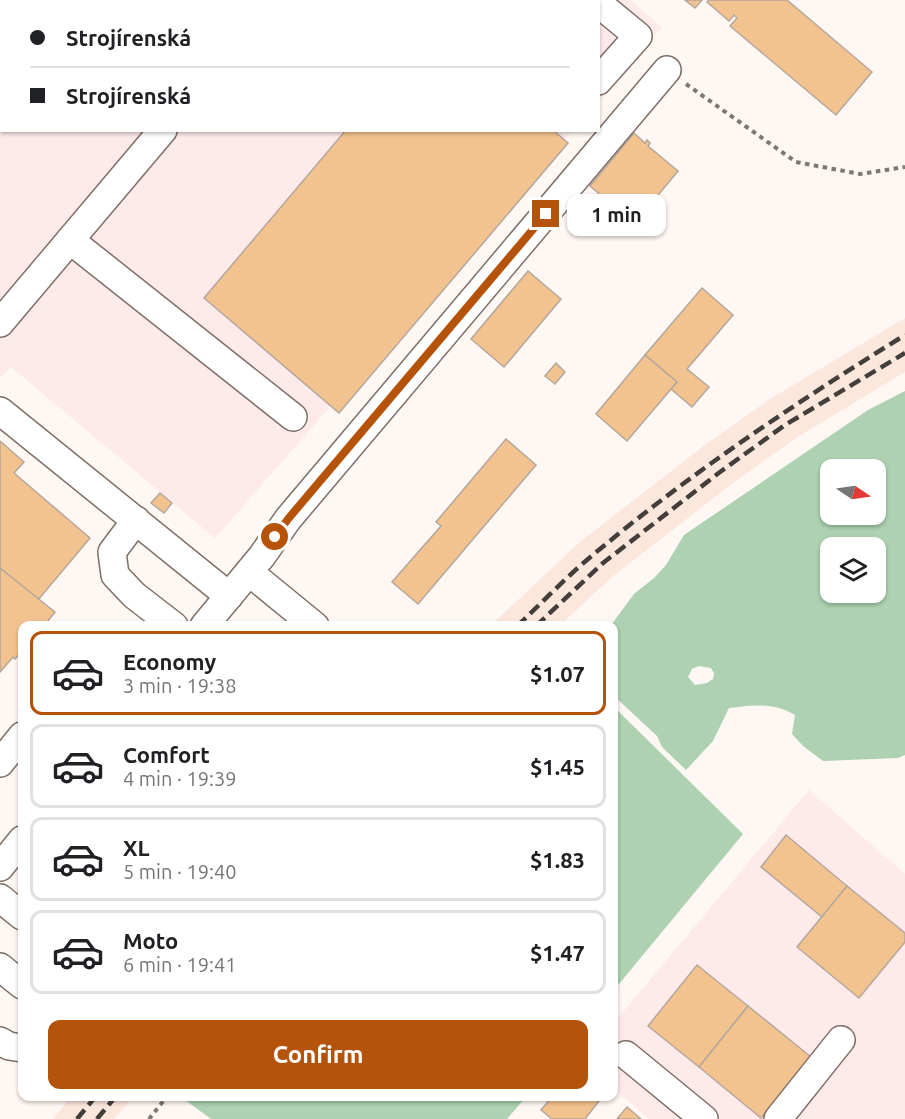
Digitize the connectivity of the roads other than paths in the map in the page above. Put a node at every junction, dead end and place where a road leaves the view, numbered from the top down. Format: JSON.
{"nodes":[{"id":1,"x":600,"y":4,"type":"edge"},
{"id":2,"x":667,"y":70,"type":"road end"},
{"id":3,"x":600,"y":79,"type":"edge"},
{"id":4,"x":161,"y":132,"type":"edge"},
{"id":5,"x":70,"y":240,"type":"junction"},
{"id":6,"x":0,"y":323,"type":"edge"},
{"id":7,"x":0,"y":411,"type":"edge"},
{"id":8,"x":293,"y":417,"type":"dead end"},
{"id":9,"x":136,"y":520,"type":"junction"},
{"id":10,"x":249,"y":572,"type":"junction"},
{"id":11,"x":221,"y":614,"type":"edge"},
{"id":12,"x":168,"y":621,"type":"edge"},
{"id":13,"x":309,"y":621,"type":"edge"},
{"id":14,"x":18,"y":741,"type":"edge"},
{"id":15,"x":0,"y":763,"type":"edge"},
{"id":16,"x":18,"y":848,"type":"edge"},
{"id":17,"x":0,"y":867,"type":"edge"},
{"id":18,"x":0,"y":898,"type":"edge"},
{"id":19,"x":18,"y":913,"type":"edge"},
{"id":20,"x":0,"y":967,"type":"edge"},
{"id":21,"x":18,"y":982,"type":"edge"},
{"id":22,"x":841,"y":1040,"type":"dead end"},
{"id":23,"x":0,"y":1041,"type":"edge"},
{"id":24,"x":18,"y":1047,"type":"edge"},
{"id":25,"x":626,"y":1055,"type":"dead end"},
{"id":26,"x":704,"y":1119,"type":"edge"},
{"id":27,"x":778,"y":1119,"type":"edge"}],
"edges":[{"from":1,"to":3,"type":"street"},
{"from":2,"to":10,"type":"street"},
{"from":4,"to":5,"type":"street"},
{"from":5,"to":6,"type":"street"},
{"from":5,"to":8,"type":"street"},
{"from":7,"to":9,"type":"street"},
{"from":9,"to":11,"type":"street"},
{"from":9,"to":12,"type":"street"},
{"from":10,"to":11,"type":"street"},
{"from":10,"to":13,"type":"street"},
{"from":14,"to":15,"type":"street"},
{"from":16,"to":17,"type":"street"},
{"from":18,"to":19,"type":"street"},
{"from":20,"to":21,"type":"street"},
{"from":22,"to":27,"type":"street"},
{"from":23,"to":24,"type":"street"},
{"from":25,"to":26,"type":"street"}]}
